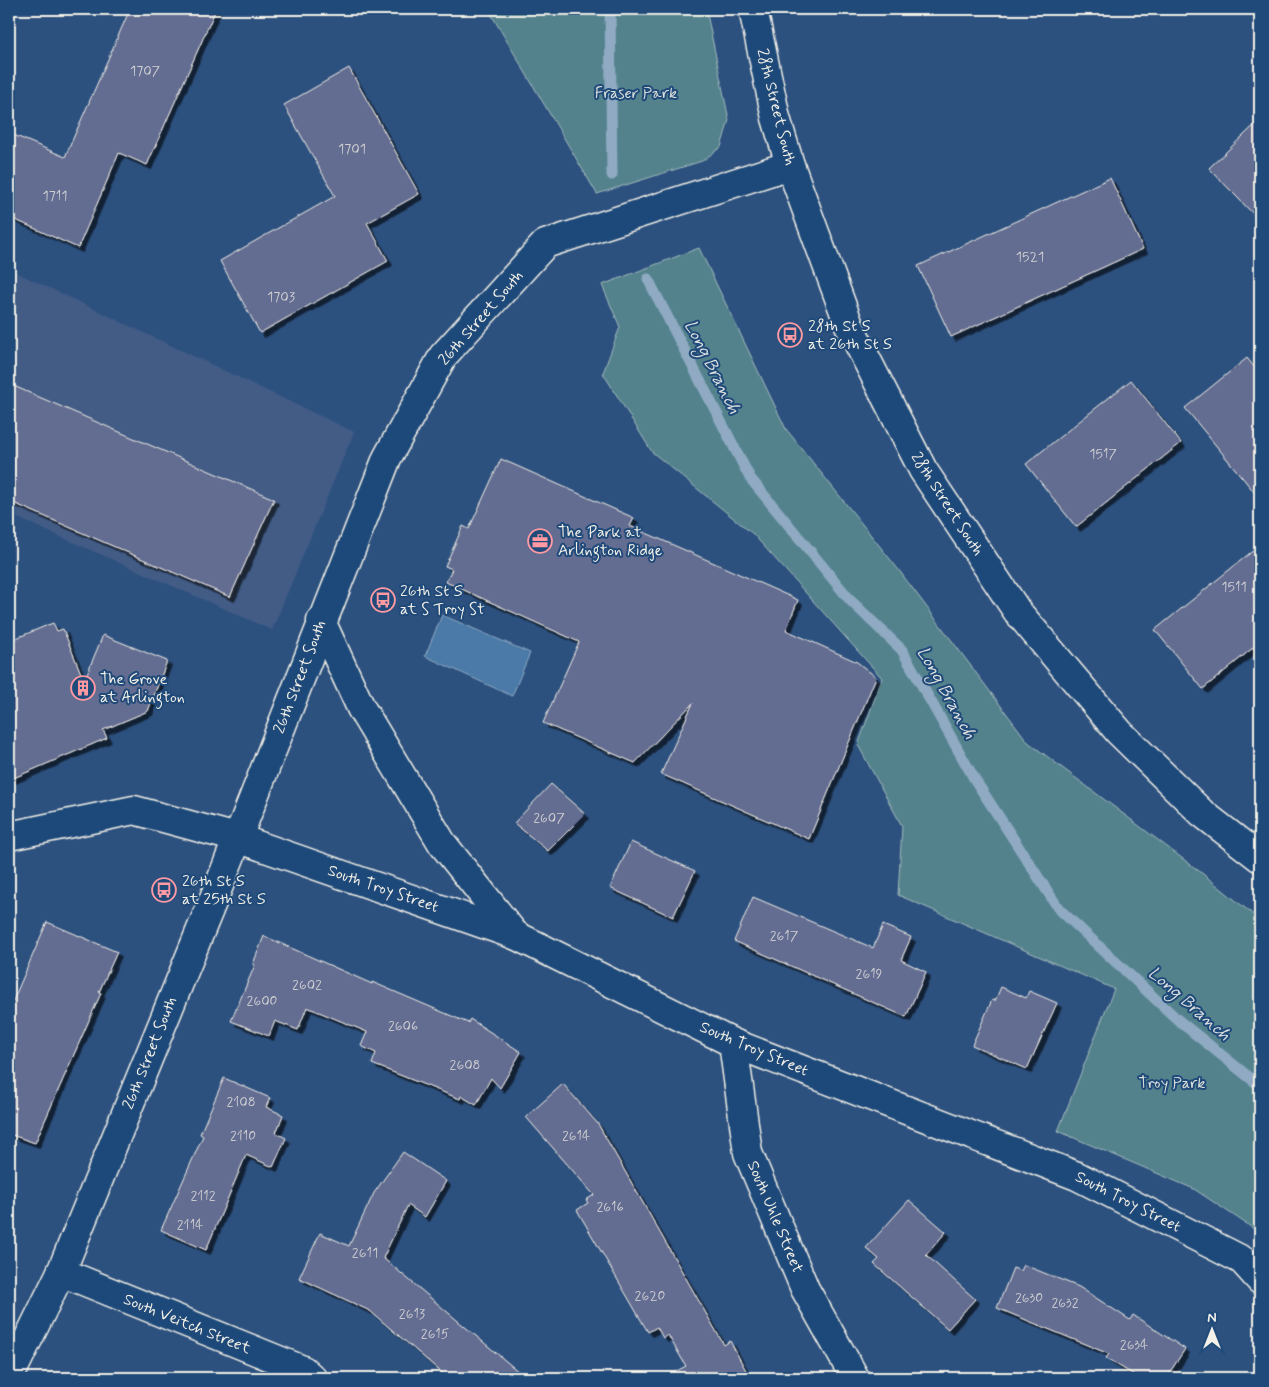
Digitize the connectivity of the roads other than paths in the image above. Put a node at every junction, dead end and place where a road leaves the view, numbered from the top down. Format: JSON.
{"nodes":[{"id":1,"x":753,"y":9,"type":"edge"},
{"id":2,"x":790,"y":164,"type":"junction"},
{"id":3,"x":322,"y":621,"type":"junction"},
{"id":4,"x":9,"y":836,"type":"edge"},
{"id":5,"x":237,"y":838,"type":"junction"},
{"id":6,"x":1260,"y":858,"type":"edge"},
{"id":7,"x":515,"y":935,"type":"junction"},
{"id":8,"x":733,"y":1043,"type":"junction"},
{"id":9,"x":61,"y":1272,"type":"junction"},
{"id":10,"x":1260,"y":1280,"type":"edge"},
{"id":11,"x":9,"y":1378,"type":"edge"},
{"id":12,"x":312,"y":1378,"type":"edge"},
{"id":13,"x":855,"y":1378,"type":"edge"}],
"edges":[{"from":1,"to":2,"type":"street","name":"28th Street South"},
{"from":2,"to":3,"type":"street","name":"26th Street South"},
{"from":2,"to":6,"type":"street","name":"28th Street South"},
{"from":3,"to":5,"type":"street","name":"26th Street South"},
{"from":3,"to":7,"type":"street"},
{"from":4,"to":5,"type":"street","name":"South Troy Street"},
{"from":5,"to":7,"type":"street","name":"South Troy Street"},
{"from":5,"to":9,"type":"street","name":"26th Street South"},
{"from":7,"to":8,"type":"street","name":"South Troy Street"},
{"from":8,"to":10,"type":"street","name":"South Troy Street"},
{"from":8,"to":13,"type":"street","name":"South Uhle Street"},
{"from":9,"to":11,"type":"street","name":"26th Street South"},
{"from":9,"to":12,"type":"street","name":"South Veitch Street"}]}
